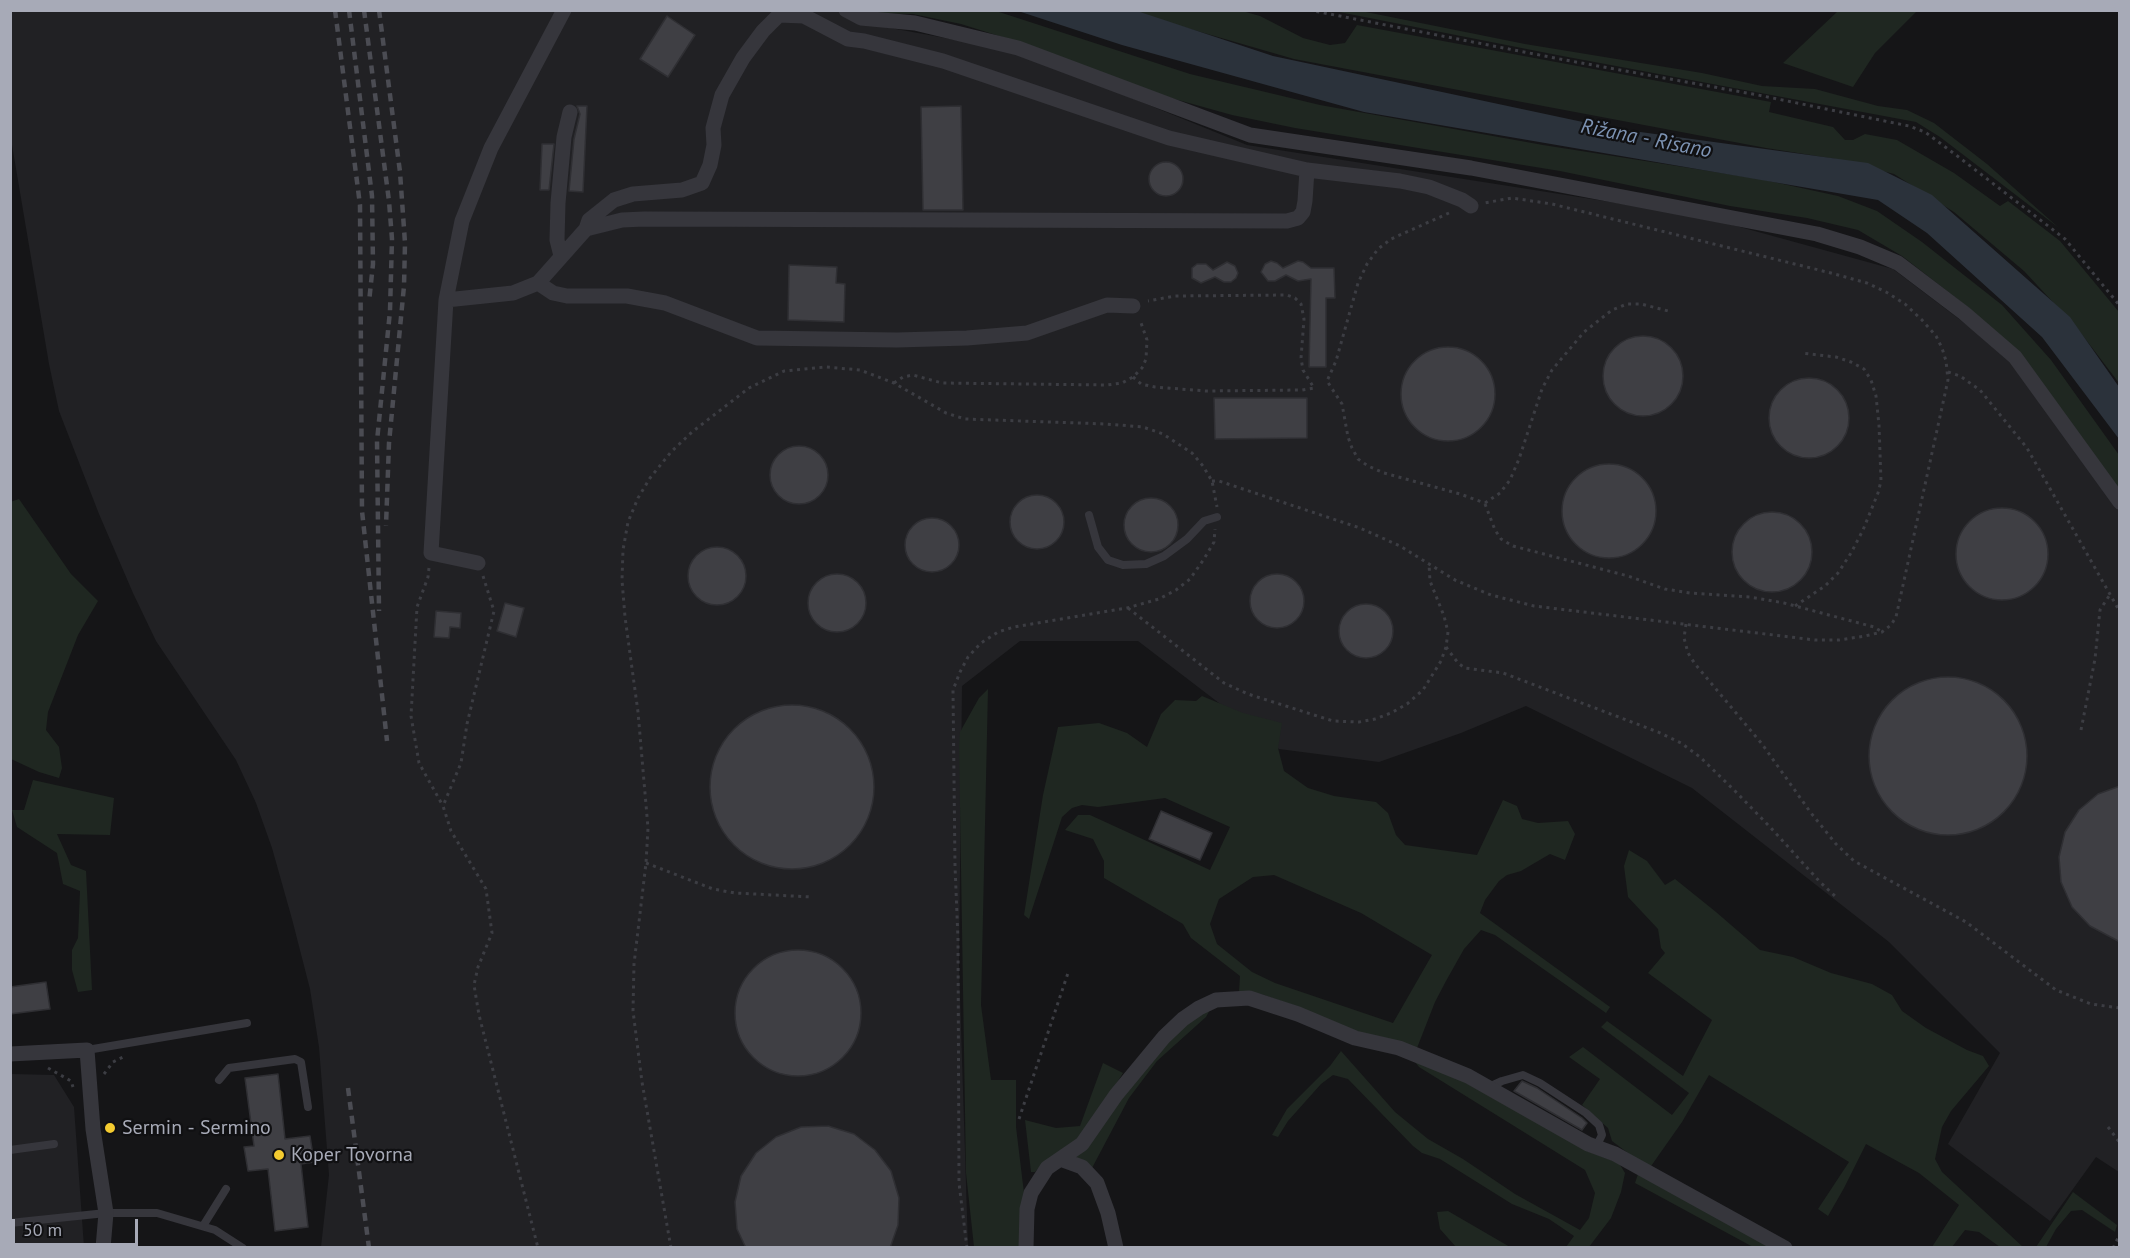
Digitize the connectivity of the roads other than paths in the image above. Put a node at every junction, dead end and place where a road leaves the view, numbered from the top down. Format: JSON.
{"nodes":[{"id":1,"x":564,"y":10,"type":"edge"},
{"id":2,"x":846,"y":10,"type":"edge"},
{"id":3,"x":570,"y":112,"type":"dead end"},
{"id":4,"x":1307,"y":170,"type":"junction"},
{"id":5,"x":1471,"y":206,"type":"road end"},
{"id":6,"x":586,"y":229,"type":"junction"},
{"id":7,"x":565,"y":241,"type":"junction"},
{"id":8,"x":538,"y":283,"type":"junction"},
{"id":9,"x":446,"y":300,"type":"junction"},
{"id":10,"x":1133,"y":306,"type":"road end"},
{"id":11,"x":2120,"y":502,"type":"edge"},
{"id":12,"x":1089,"y":515,"type":"dead end"},
{"id":13,"x":1217,"y":517,"type":"road end"},
{"id":14,"x":478,"y":563,"type":"road end"},
{"id":15,"x":247,"y":1023,"type":"dead end"},
{"id":16,"x":87,"y":1050,"type":"junction"},
{"id":17,"x":10,"y":1053,"type":"edge"},
{"id":18,"x":219,"y":1080,"type":"dead end"},
{"id":19,"x":1487,"y":1088,"type":"junction"},
{"id":20,"x":308,"y":1107,"type":"dead end"},
{"id":21,"x":54,"y":1144,"type":"dead end"},
{"id":22,"x":1596,"y":1147,"type":"junction"},
{"id":23,"x":10,"y":1150,"type":"edge"},
{"id":24,"x":1060,"y":1159,"type":"junction"},
{"id":25,"x":226,"y":1189,"type":"dead end"},
{"id":26,"x":106,"y":1213,"type":"junction"},
{"id":27,"x":10,"y":1223,"type":"edge"},
{"id":28,"x":203,"y":1226,"type":"junction"},
{"id":29,"x":103,"y":1248,"type":"edge"},
{"id":30,"x":243,"y":1248,"type":"edge"},
{"id":31,"x":1026,"y":1248,"type":"edge"},
{"id":32,"x":1116,"y":1248,"type":"edge"},
{"id":33,"x":1785,"y":1248,"type":"edge"}],
"edges":[{"from":1,"to":9,"type":"street"},
{"from":2,"to":11,"type":"street"},
{"from":3,"to":7,"type":"street"},
{"from":4,"to":5,"type":"street"},
{"from":4,"to":6,"type":"street"},
{"from":4,"to":6,"type":"street"},
{"from":6,"to":7,"type":"street"},
{"from":7,"to":8,"type":"street"},
{"from":8,"to":9,"type":"street"},
{"from":8,"to":10,"type":"street"},
{"from":9,"to":14,"type":"street"},
{"from":12,"to":13,"type":"lane"},
{"from":15,"to":16,"type":"lane"},
{"from":16,"to":17,"type":"street"},
{"from":16,"to":26,"type":"street"},
{"from":18,"to":20,"type":"lane"},
{"from":19,"to":22,"type":"street"},
{"from":19,"to":22,"type":"lane"},
{"from":19,"to":24,"type":"street"},
{"from":21,"to":23,"type":"lane"},
{"from":22,"to":33,"type":"street"},
{"from":24,"to":31,"type":"street"},
{"from":24,"to":32,"type":"street"},
{"from":25,"to":28,"type":"lane"},
{"from":26,"to":27,"type":"lane"},
{"from":26,"to":28,"type":"lane"},
{"from":26,"to":29,"type":"street"},
{"from":28,"to":30,"type":"lane"}]}
